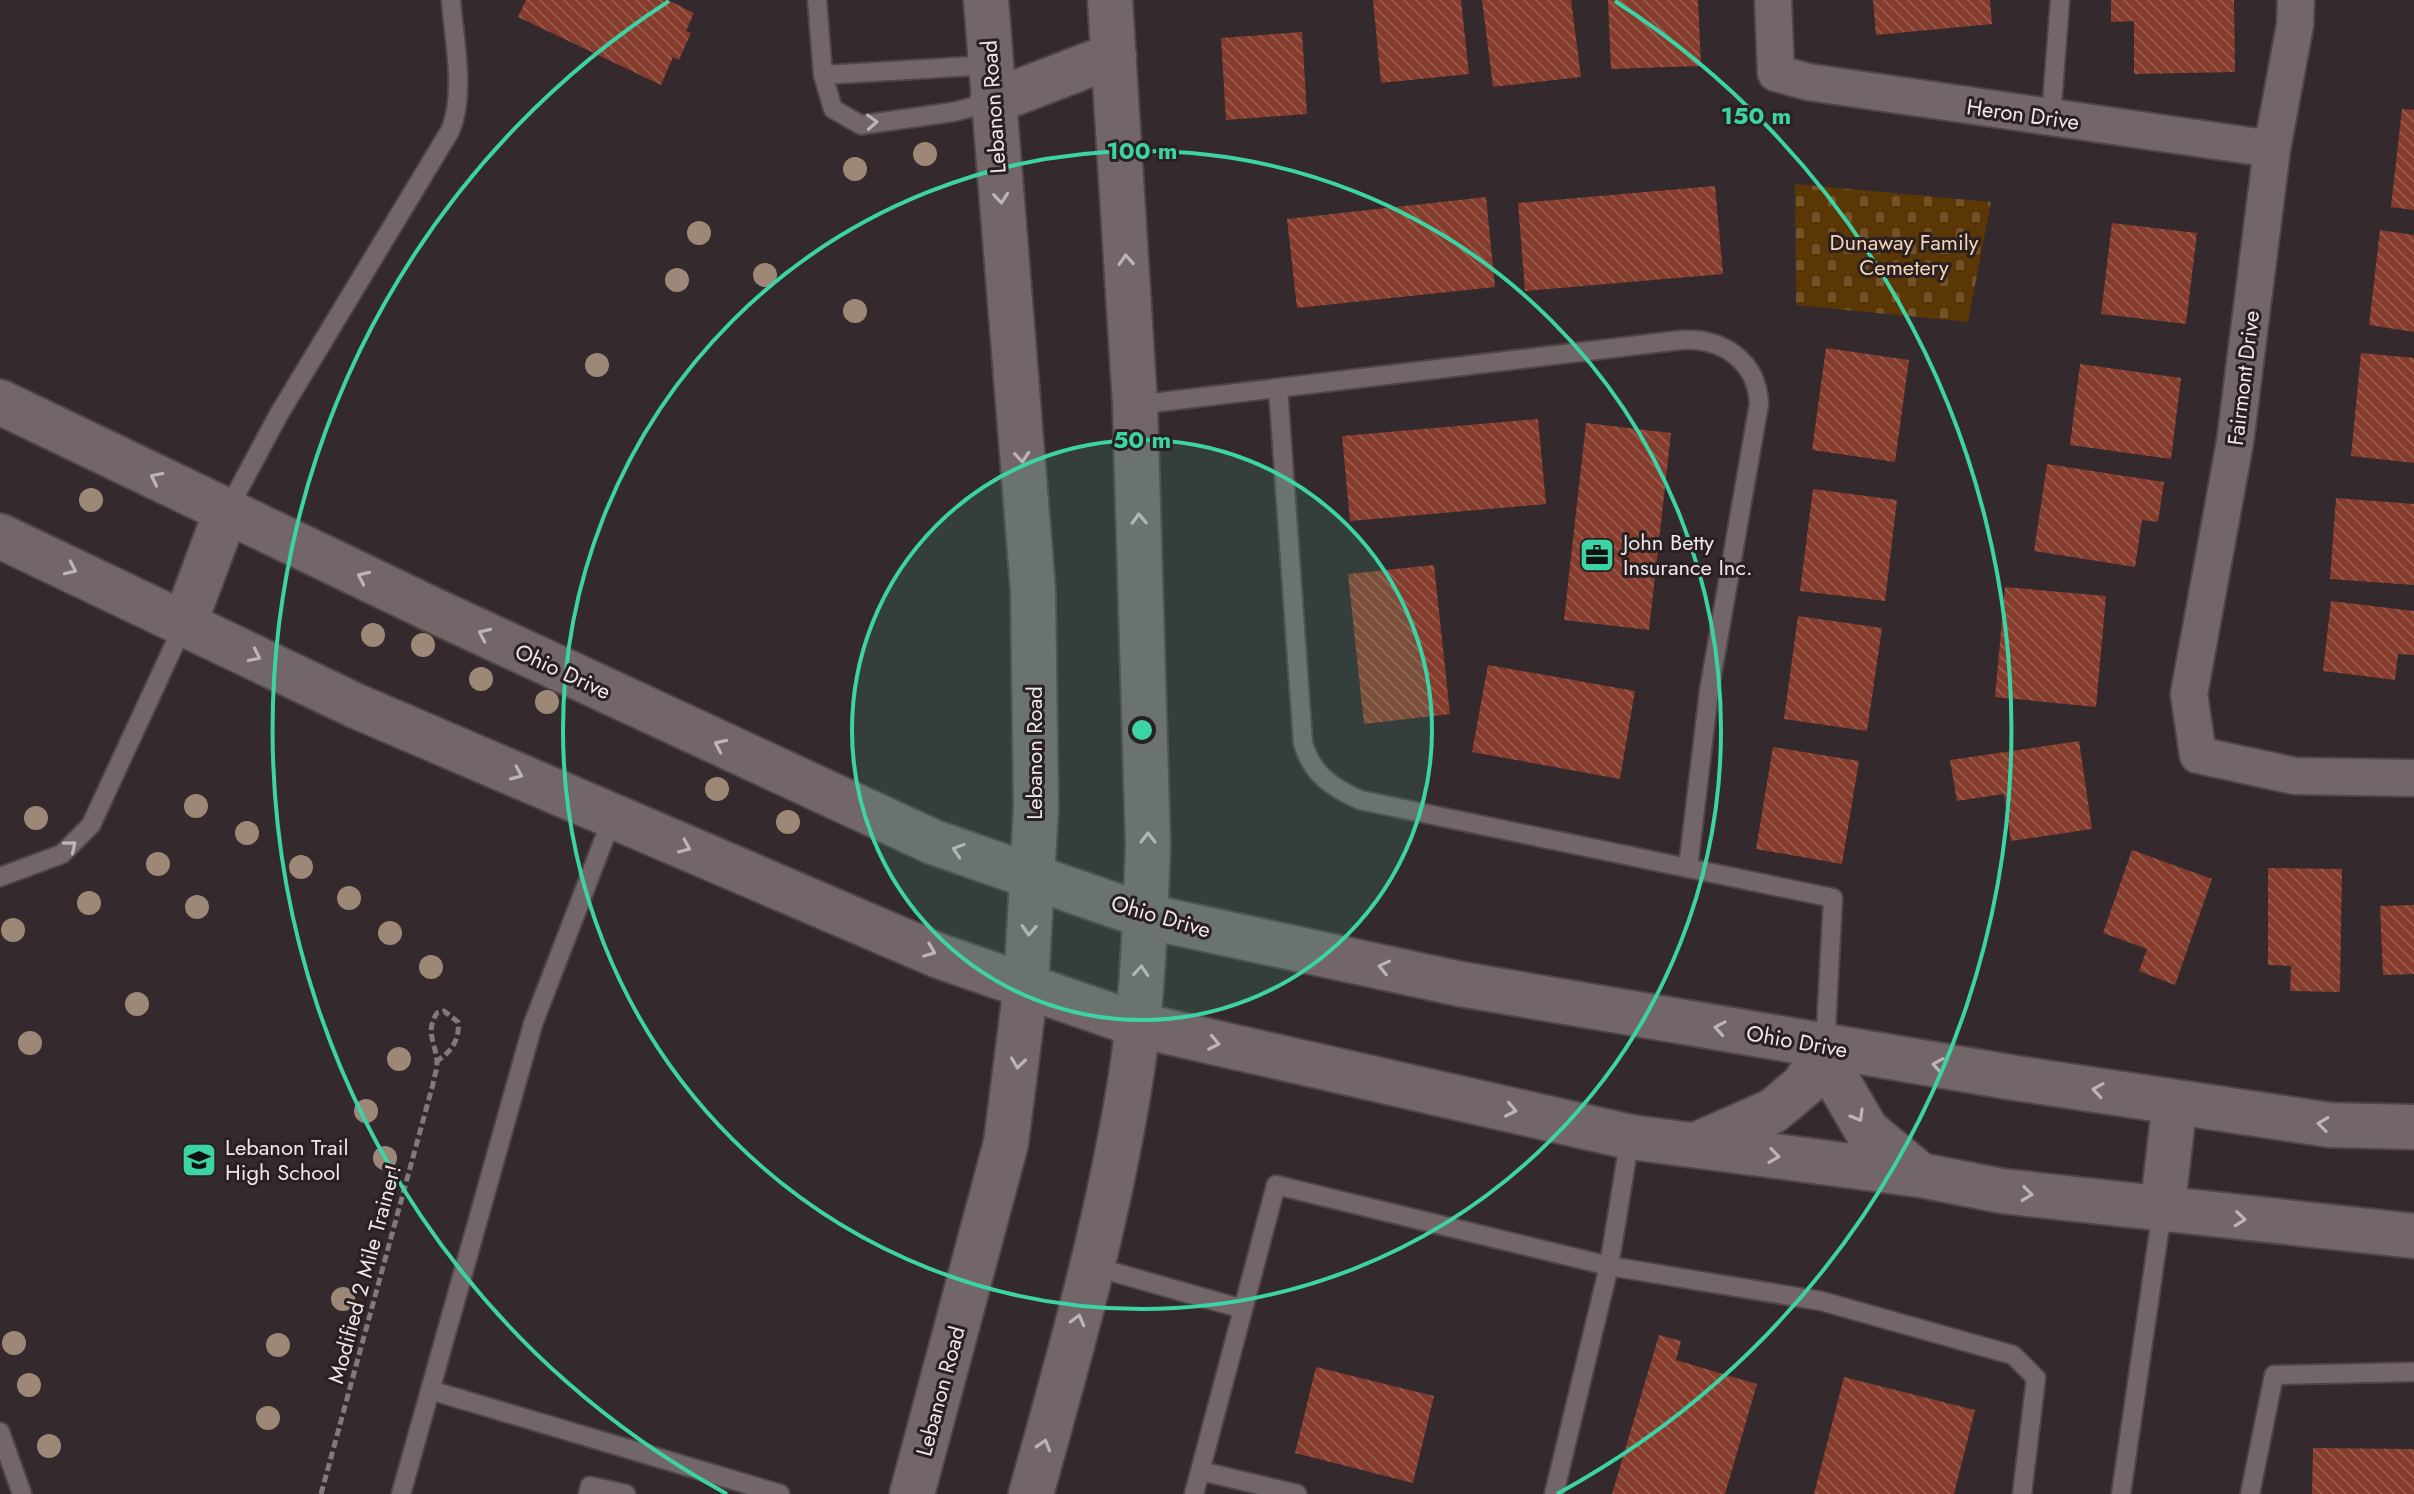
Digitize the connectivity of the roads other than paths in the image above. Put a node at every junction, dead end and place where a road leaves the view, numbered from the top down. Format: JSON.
{"nodes":[{"id":1,"x":451,"y":0,"type":"edge"},
{"id":2,"x":817,"y":0,"type":"edge"},
{"id":3,"x":986,"y":0,"type":"edge"},
{"id":4,"x":1110,"y":0,"type":"edge"},
{"id":5,"x":1773,"y":0,"type":"edge"},
{"id":6,"x":2060,"y":0,"type":"edge"},
{"id":7,"x":2296,"y":0,"type":"edge"},
{"id":8,"x":1114,"y":55,"type":"junction"},
{"id":9,"x":823,"y":75,"type":"junction"},
{"id":10,"x":991,"y":83,"type":"junction"},
{"id":11,"x":2051,"y":117,"type":"junction"},
{"id":12,"x":2272,"y":149,"type":"junction"},
{"id":13,"x":1278,"y":388,"type":"junction"},
{"id":14,"x":0,"y":402,"type":"edge"},
{"id":15,"x":1135,"y":405,"type":"junction"},
{"id":16,"x":226,"y":512,"type":"junction"},
{"id":17,"x":0,"y":536,"type":"edge"},
{"id":18,"x":185,"y":622,"type":"junction"},
{"id":19,"x":2414,"y":778,"type":"edge"},
{"id":20,"x":613,"y":816,"type":"junction"},
{"id":21,"x":1688,"y":868,"type":"junction"},
{"id":22,"x":1032,"y":874,"type":"junction"},
{"id":23,"x":0,"y":877,"type":"edge"},
{"id":24,"x":1145,"y":916,"type":"junction"},
{"id":25,"x":1026,"y":986,"type":"junction"},
{"id":26,"x":1138,"y":1025,"type":"junction"},
{"id":27,"x":1825,"y":1046,"type":"junction"},
{"id":28,"x":2175,"y":1102,"type":"junction"},
{"id":29,"x":2414,"y":1127,"type":"edge"},
{"id":30,"x":1630,"y":1137,"type":"junction"},
{"id":31,"x":1696,"y":1145,"type":"junction"},
{"id":32,"x":1920,"y":1175,"type":"junction"},
{"id":33,"x":2162,"y":1211,"type":"junction"},
{"id":34,"x":2414,"y":1236,"type":"edge"},
{"id":35,"x":1092,"y":1266,"type":"junction"},
{"id":36,"x":1609,"y":1266,"type":"junction"},
{"id":37,"x":1243,"y":1309,"type":"junction"},
{"id":38,"x":2414,"y":1372,"type":"edge"},
{"id":39,"x":430,"y":1390,"type":"junction"},
{"id":40,"x":0,"y":1432,"type":"edge"},
{"id":41,"x":1201,"y":1471,"type":"junction"},
{"id":42,"x":22,"y":1494,"type":"edge"},
{"id":43,"x":401,"y":1494,"type":"edge"},
{"id":44,"x":588,"y":1494,"type":"edge"},
{"id":45,"x":626,"y":1494,"type":"edge"},
{"id":46,"x":780,"y":1494,"type":"edge"},
{"id":47,"x":912,"y":1494,"type":"edge"},
{"id":48,"x":1031,"y":1494,"type":"edge"},
{"id":49,"x":1194,"y":1494,"type":"edge"},
{"id":50,"x":1297,"y":1494,"type":"edge"},
{"id":51,"x":1554,"y":1494,"type":"edge"},
{"id":52,"x":2022,"y":1494,"type":"edge"},
{"id":53,"x":2121,"y":1494,"type":"edge"},
{"id":54,"x":2250,"y":1494,"type":"edge"}],
"edges":[{"from":1,"to":16,"type":"lane"},
{"from":2,"to":9,"type":"lane"},
{"from":3,"to":10,"type":"main road","name":"Lebanon Road"},
{"from":4,"to":8,"type":"main road"},
{"from":5,"to":11,"type":"street","name":"Heron Drive"},
{"from":6,"to":11,"type":"lane"},
{"from":7,"to":12,"type":"street","name":"Fairmont Drive"},
{"from":8,"to":10,"type":"main road"},
{"from":15,"to":8,"type":"main road","one_way":true},
{"from":9,"to":10,"type":"lane"},
{"from":9,"to":10,"type":"lane","one_way":true},
{"from":10,"to":22,"type":"main road","name":"Lebanon Road","one_way":true},
{"from":11,"to":12,"type":"street","name":"Heron Drive"},
{"from":12,"to":19,"type":"street","name":"Fairmont Drive"},
{"from":13,"to":15,"type":"lane"},
{"from":13,"to":21,"type":"lane"},
{"from":13,"to":21,"type":"lane"},
{"from":16,"to":14,"type":"main road","name":"Ohio Drive","one_way":true},
{"from":24,"to":15,"type":"main road","one_way":true},
{"from":16,"to":18,"type":"main road"},
{"from":22,"to":16,"type":"main road","name":"Ohio Drive","one_way":true},
{"from":17,"to":18,"type":"main road","one_way":true},
{"from":18,"to":20,"type":"main road","one_way":true},
{"from":23,"to":18,"type":"lane","one_way":true},
{"from":20,"to":25,"type":"main road","one_way":true},
{"from":20,"to":39,"type":"lane"},
{"from":21,"to":27,"type":"lane"},
{"from":22,"to":24,"type":"main road","name":"Ohio Drive"},
{"from":22,"to":25,"type":"main road","name":"Lebanon Road","one_way":true},
{"from":26,"to":24,"type":"main road","one_way":true},
{"from":27,"to":24,"type":"main road","name":"Ohio Drive","one_way":true},
{"from":25,"to":26,"type":"main road"},
{"from":25,"to":47,"type":"main road","name":"Lebanon Road","one_way":true},
{"from":26,"to":30,"type":"main road","one_way":true},
{"from":26,"to":35,"type":"main road"},
{"from":28,"to":27,"type":"main road","name":"Ohio Drive","one_way":true},
{"from":27,"to":31,"type":"main road"},
{"from":27,"to":32,"type":"main road","one_way":true},
{"from":29,"to":28,"type":"main road","name":"Ohio Drive","one_way":true},
{"from":28,"to":33,"type":"main road"},
{"from":30,"to":31,"type":"main road"},
{"from":30,"to":36,"type":"lane"},
{"from":31,"to":32,"type":"main road","one_way":true},
{"from":32,"to":33,"type":"main road","one_way":true},
{"from":33,"to":34,"type":"main road","one_way":true},
{"from":33,"to":53,"type":"lane"},
{"from":35,"to":37,"type":"lane"},
{"from":48,"to":35,"type":"main road","one_way":true},
{"from":36,"to":37,"type":"lane"},
{"from":36,"to":51,"type":"lane"},
{"from":36,"to":52,"type":"lane"},
{"from":37,"to":41,"type":"lane"},
{"from":38,"to":54,"type":"lane"},
{"from":39,"to":43,"type":"lane"},
{"from":39,"to":46,"type":"lane"},
{"from":40,"to":42,"type":"lane"},
{"from":41,"to":49,"type":"lane"},
{"from":41,"to":50,"type":"lane"},
{"from":44,"to":45,"type":"lane"}]}
